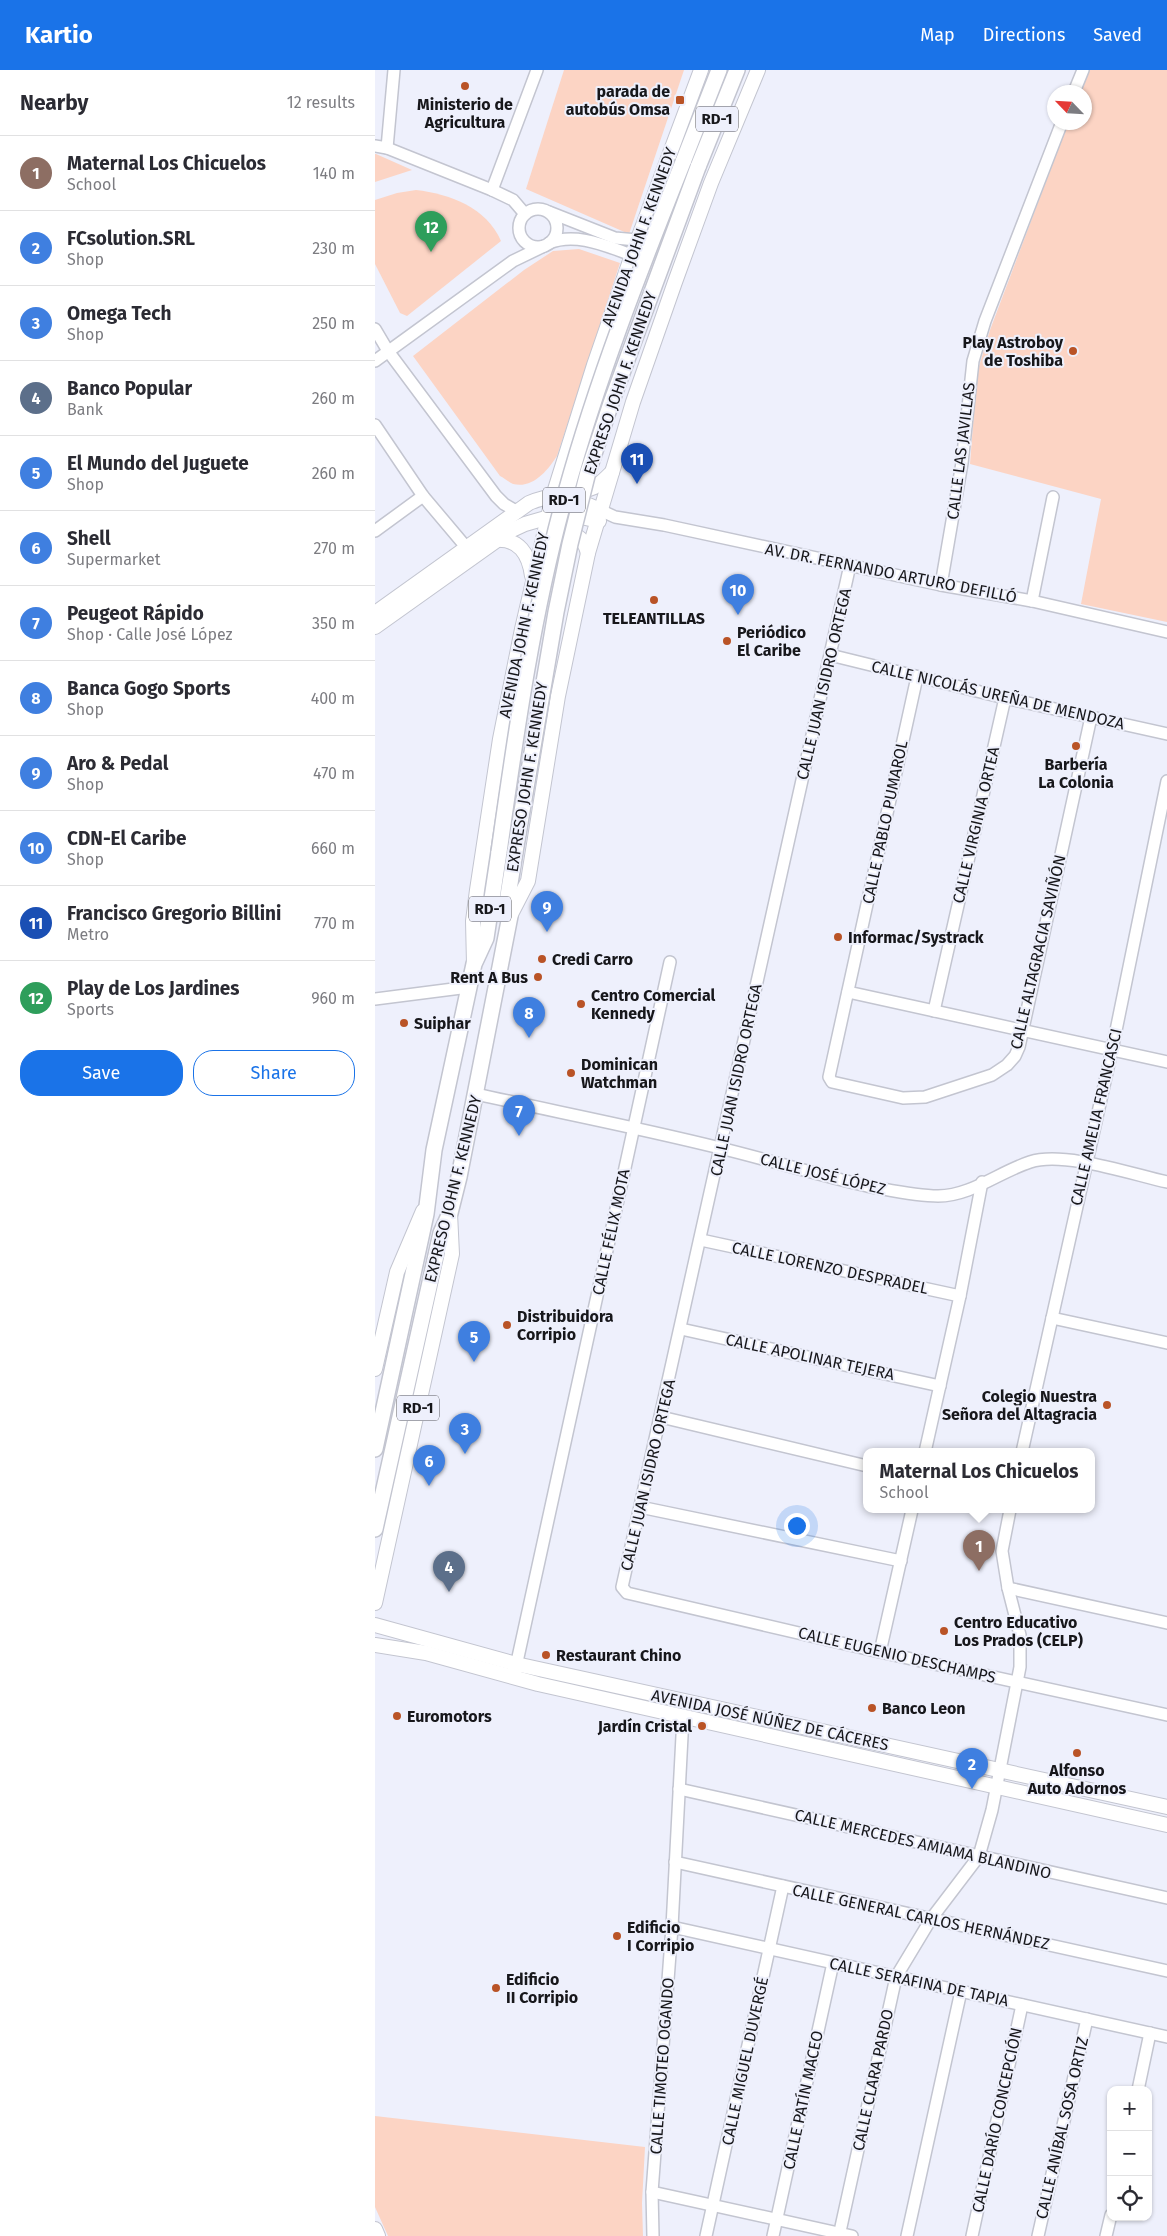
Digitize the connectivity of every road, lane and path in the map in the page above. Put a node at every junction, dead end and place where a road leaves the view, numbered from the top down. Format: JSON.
{"nodes":[{"id":1,"x":395,"y":70,"type":"edge"},
{"id":2,"x":537,"y":70,"type":"edge"},
{"id":3,"x":701,"y":70,"type":"edge"},
{"id":4,"x":719,"y":70,"type":"edge"},
{"id":5,"x":737,"y":70,"type":"edge"},
{"id":6,"x":758,"y":70,"type":"edge"},
{"id":7,"x":1083,"y":70,"type":"edge"},
{"id":8,"x":1077,"y":85,"type":"edge"},
{"id":9,"x":1059,"y":130,"type":"edge"},
{"id":10,"x":375,"y":146,"type":"edge"},
{"id":11,"x":387,"y":148,"type":"junction"},
{"id":12,"x":492,"y":190,"type":"junction"},
{"id":13,"x":546,"y":210,"type":"junction"},
{"id":14,"x":525,"y":214,"type":"junction"},
{"id":15,"x":521,"y":234,"type":"junction"},
{"id":16,"x":637,"y":240,"type":"junction"},
{"id":17,"x":546,"y":244,"type":"junction"},
{"id":18,"x":632,"y":255,"type":"junction"},
{"id":19,"x":513,"y":261,"type":"junction"},
{"id":20,"x":375,"y":330,"type":"edge"},
{"id":21,"x":388,"y":351,"type":"junction"},
{"id":22,"x":375,"y":361,"type":"edge"},
{"id":23,"x":375,"y":425,"type":"edge"},
{"id":24,"x":562,"y":466,"type":"junction"},
{"id":25,"x":612,"y":471,"type":"junction"},
{"id":26,"x":423,"y":496,"type":"junction"},
{"id":27,"x":553,"y":496,"type":"junction"},
{"id":28,"x":1053,"y":496,"type":"dead end"},
{"id":29,"x":529,"y":503,"type":"junction"},
{"id":30,"x":515,"y":511,"type":"junction"},
{"id":31,"x":601,"y":516,"type":"junction"},
{"id":32,"x":548,"y":517,"type":"junction"},
{"id":33,"x":376,"y":528,"type":"edge"},
{"id":34,"x":495,"y":540,"type":"junction"},
{"id":35,"x":542,"y":543,"type":"junction"},
{"id":36,"x":466,"y":547,"type":"junction"},
{"id":37,"x":589,"y":553,"type":"junction"},
{"id":38,"x":850,"y":565,"type":"junction"},
{"id":39,"x":533,"y":582,"type":"junction"},
{"id":40,"x":941,"y":585,"type":"junction"},
{"id":41,"x":1032,"y":601,"type":"junction"},
{"id":42,"x":375,"y":613,"type":"edge"},
{"id":43,"x":375,"y":627,"type":"edge"},
{"id":44,"x":1167,"y":632,"type":"edge"},
{"id":45,"x":830,"y":655,"type":"junction"},
{"id":46,"x":917,"y":677,"type":"junction"},
{"id":47,"x":1005,"y":698,"type":"junction"},
{"id":48,"x":1091,"y":717,"type":"junction"},
{"id":49,"x":1167,"y":734,"type":"edge"},
{"id":50,"x":1167,"y":781,"type":"edge"},
{"id":51,"x":510,"y":916,"type":"junction"},
{"id":52,"x":670,"y":962,"type":"dead end"},
{"id":53,"x":474,"y":964,"type":"junction"},
{"id":54,"x":469,"y":987,"type":"junction"},
{"id":55,"x":848,"y":992,"type":"junction"},
{"id":56,"x":375,"y":999,"type":"edge"},
{"id":57,"x":934,"y":1011,"type":"junction"},
{"id":58,"x":1021,"y":1030,"type":"junction"},
{"id":59,"x":1112,"y":1050,"type":"junction"},
{"id":60,"x":1167,"y":1062,"type":"edge"},
{"id":61,"x":833,"y":1082,"type":"joint"},
{"id":62,"x":476,"y":1094,"type":"junction"},
{"id":63,"x":634,"y":1130,"type":"junction"},
{"id":64,"x":720,"y":1148,"type":"junction"},
{"id":65,"x":1085,"y":1164,"type":"junction"},
{"id":66,"x":982,"y":1182,"type":"junction"},
{"id":67,"x":1167,"y":1182,"type":"edge"},
{"id":68,"x":428,"y":1199,"type":"junction"},
{"id":69,"x":450,"y":1213,"type":"junction"},
{"id":70,"x":701,"y":1240,"type":"junction"},
{"id":71,"x":960,"y":1296,"type":"junction"},
{"id":72,"x":1052,"y":1318,"type":"junction"},
{"id":73,"x":681,"y":1329,"type":"junction"},
{"id":74,"x":1167,"y":1343,"type":"edge"},
{"id":75,"x":377,"y":1349,"type":"edge"},
{"id":76,"x":375,"y":1369,"type":"edge"},
{"id":77,"x":940,"y":1386,"type":"junction"},
{"id":78,"x":661,"y":1417,"type":"junction"},
{"id":79,"x":926,"y":1448,"type":"edge"},
{"id":80,"x":1023,"y":1448,"type":"edge"},
{"id":81,"x":375,"y":1449,"type":"edge"},
{"id":82,"x":863,"y":1465,"type":"edge"},
{"id":83,"x":640,"y":1507,"type":"junction"},
{"id":84,"x":911,"y":1513,"type":"edge"},
{"id":85,"x":1009,"y":1513,"type":"edge"},
{"id":86,"x":375,"y":1529,"type":"edge"},
{"id":87,"x":901,"y":1562,"type":"junction"},
{"id":88,"x":378,"y":1584,"type":"edge"},
{"id":89,"x":1008,"y":1588,"type":"junction"},
{"id":90,"x":627,"y":1592,"type":"joint"},
{"id":91,"x":375,"y":1602,"type":"edge"},
{"id":92,"x":1167,"y":1622,"type":"edge"},
{"id":93,"x":375,"y":1625,"type":"edge"},
{"id":94,"x":375,"y":1645,"type":"edge"},
{"id":95,"x":881,"y":1652,"type":"junction"},
{"id":96,"x":515,"y":1670,"type":"junction"},
{"id":97,"x":1017,"y":1682,"type":"junction"},
{"id":98,"x":1167,"y":1715,"type":"edge"},
{"id":99,"x":683,"y":1717,"type":"junction"},
{"id":100,"x":1000,"y":1770,"type":"junction"},
{"id":101,"x":996,"y":1787,"type":"junction"},
{"id":102,"x":679,"y":1790,"type":"junction"},
{"id":103,"x":1167,"y":1807,"type":"edge"},
{"id":104,"x":1167,"y":1825,"type":"edge"},
{"id":105,"x":979,"y":1856,"type":"junction"},
{"id":106,"x":675,"y":1862,"type":"junction"},
{"id":107,"x":783,"y":1886,"type":"junction"},
{"id":108,"x":1167,"y":1898,"type":"edge"},
{"id":109,"x":931,"y":1919,"type":"junction"},
{"id":110,"x":672,"y":1927,"type":"junction"},
{"id":111,"x":770,"y":1949,"type":"junction"},
{"id":112,"x":833,"y":1963,"type":"junction"},
{"id":113,"x":1167,"y":1971,"type":"edge"},
{"id":114,"x":896,"y":1977,"type":"junction"},
{"id":115,"x":961,"y":1991,"type":"junction"},
{"id":116,"x":1022,"y":2005,"type":"junction"},
{"id":117,"x":1087,"y":2019,"type":"junction"},
{"id":118,"x":1150,"y":2033,"type":"junction"},
{"id":119,"x":1167,"y":2037,"type":"edge"},
{"id":120,"x":1139,"y":2086,"type":"edge"},
{"id":121,"x":653,"y":2192,"type":"junction"},
{"id":122,"x":713,"y":2205,"type":"junction"},
{"id":123,"x":777,"y":2219,"type":"junction"},
{"id":124,"x":1110,"y":2221,"type":"edge"},
{"id":125,"x":375,"y":2229,"type":"edge"},
{"id":126,"x":840,"y":2235,"type":"edge"},
{"id":127,"x":378,"y":2236,"type":"edge"},
{"id":128,"x":653,"y":2236,"type":"edge"},
{"id":129,"x":706,"y":2236,"type":"edge"},
{"id":130,"x":773,"y":2236,"type":"edge"},
{"id":131,"x":852,"y":2236,"type":"edge"},
{"id":132,"x":907,"y":2236,"type":"edge"},
{"id":133,"x":972,"y":2236,"type":"edge"},
{"id":134,"x":1038,"y":2236,"type":"edge"},
{"id":135,"x":1106,"y":2236,"type":"edge"}],
"edges":[{"from":1,"to":11,"type":"street"},
{"from":2,"to":12,"type":"street"},
{"from":3,"to":16,"type":"main road","name":"AVENIDA JOHN F. KENNEDY","number":"RD-1"},
{"from":4,"to":53,"type":"highway","name":"EXPRESO JOHN F. KENNEDY","number":"RD-1","bridge":true},
{"from":5,"to":51,"type":"highway","name":"EXPRESO JOHN F. KENNEDY","number":"RD-1","bridge":true},
{"from":6,"to":25,"type":"main road","number":"RD-1"},
{"from":7,"to":8,"type":"street"},
{"from":9,"to":40,"type":"street","name":"CALLE LAS JAVILLAS"},
{"from":10,"to":11,"type":"street"},
{"from":11,"to":12,"type":"street"},
{"from":12,"to":14,"type":"street"},
{"from":13,"to":14,"type":"street"},
{"from":13,"to":16,"type":"street"},
{"from":13,"to":17,"type":"street"},
{"from":14,"to":15,"type":"street"},
{"from":15,"to":17,"type":"street"},
{"from":15,"to":19,"type":"street"},
{"from":16,"to":18,"type":"main road","name":"AVENIDA JOHN F. KENNEDY","number":"RD-1"},
{"from":17,"to":18,"type":"street"},
{"from":17,"to":19,"type":"street"},
{"from":18,"to":24,"type":"main road","name":"AVENIDA JOHN F. KENNEDY","number":"RD-1"},
{"from":19,"to":21,"type":"street"},
{"from":20,"to":21,"type":"street"},
{"from":21,"to":22,"type":"street"},
{"from":21,"to":30,"type":"street"},
{"from":23,"to":26,"type":"street"},
{"from":24,"to":25,"type":"main road"},
{"from":24,"to":27,"type":"main road","name":"AVENIDA JOHN F. KENNEDY","number":"RD-1"},
{"from":24,"to":29,"type":"main road"},
{"from":25,"to":31,"type":"main road","number":"RD-1"},
{"from":26,"to":33,"type":"street"},
{"from":26,"to":36,"type":"street"},
{"from":27,"to":29,"type":"main road"},
{"from":27,"to":31,"type":"main road"},
{"from":27,"to":32,"type":"main road","name":"AVENIDA JOHN F. KENNEDY","number":"RD-1"},
{"from":28,"to":41,"type":"street"},
{"from":29,"to":30,"type":"main road"},
{"from":30,"to":36,"type":"main road"},
{"from":31,"to":32,"type":"main road"},
{"from":31,"to":37,"type":"main road","number":"RD-1"},
{"from":31,"to":38,"type":"street","name":"AV. DR. FERNANDO ARTURO DEFILLÓ"},
{"from":32,"to":34,"type":"main road"},
{"from":32,"to":35,"type":"main road","name":"AVENIDA JOHN F. KENNEDY","number":"RD-1"},
{"from":34,"to":39,"type":"main road"},
{"from":34,"to":43,"type":"main road"},
{"from":35,"to":37,"type":"main road"},
{"from":35,"to":39,"type":"main road","name":"AVENIDA JOHN F. KENNEDY","number":"RD-1"},
{"from":36,"to":42,"type":"main road"},
{"from":37,"to":51,"type":"main road","number":"RD-1"},
{"from":38,"to":40,"type":"street","name":"AV. DR. FERNANDO ARTURO DEFILLÓ"},
{"from":38,"to":45,"type":"street","name":"CALLE JUAN ISIDRO ORTEGA"},
{"from":39,"to":53,"type":"main road","name":"AVENIDA JOHN F. KENNEDY","number":"RD-1"},
{"from":40,"to":41,"type":"street","name":"AV. DR. FERNANDO ARTURO DEFILLÓ"},
{"from":41,"to":44,"type":"street","name":"AV. DR. FERNANDO ARTURO DEFILLÓ"},
{"from":45,"to":46,"type":"street","name":"CALLE NICOLÁS UREÑA DE MENDOZA"},
{"from":45,"to":64,"type":"street","name":"CALLE JUAN ISIDRO ORTEGA"},
{"from":46,"to":47,"type":"street","name":"CALLE NICOLÁS UREÑA DE MENDOZA"},
{"from":46,"to":55,"type":"street","name":"CALLE PABLO PUMAROL"},
{"from":47,"to":48,"type":"street","name":"CALLE NICOLÁS UREÑA DE MENDOZA"},
{"from":47,"to":57,"type":"street","name":"CALLE VIRGINIA ORTEA"},
{"from":48,"to":49,"type":"street","name":"CALLE NICOLÁS UREÑA DE MENDOZA"},
{"from":48,"to":58,"type":"street","name":"CALLE ALTAGRACIA SAVIÑÓN"},
{"from":50,"to":59,"type":"street","name":"CALLE AMELIA FRANCASCI"},
{"from":51,"to":62,"type":"highway","name":"EXPRESO JOHN F. KENNEDY","number":"RD-1"},
{"from":52,"to":63,"type":"street","name":"CALLE FÉLIX MOTA"},
{"from":53,"to":54,"type":"highway","name":"EXPRESO JOHN F. KENNEDY","number":"RD-1"},
{"from":54,"to":56,"type":"street"},
{"from":54,"to":68,"type":"highway","name":"EXPRESO JOHN F. KENNEDY","number":"RD-1"},
{"from":55,"to":57,"type":"street"},
{"from":55,"to":61,"type":"street","name":"CALLE PABLO PUMAROL"},
{"from":57,"to":58,"type":"street"},
{"from":58,"to":59,"type":"street"},
{"from":58,"to":61,"type":"street","name":"CALLE ALTAGRACIA SAVIÑÓN"},
{"from":59,"to":60,"type":"street"},
{"from":59,"to":65,"type":"street","name":"CALLE AMELIA FRANCASCI"},
{"from":62,"to":63,"type":"street","name":"CALLE JOSÉ LÓPEZ"},
{"from":62,"to":69,"type":"highway","name":"EXPRESO JOHN F. KENNEDY","number":"RD-1"},
{"from":63,"to":64,"type":"street","name":"CALLE JOSÉ LÓPEZ"},
{"from":63,"to":96,"type":"street","name":"CALLE FÉLIX MOTA"},
{"from":64,"to":66,"type":"street","name":"CALLE JOSÉ LÓPEZ"},
{"from":64,"to":70,"type":"street","name":"CALLE JUAN ISIDRO ORTEGA"},
{"from":65,"to":66,"type":"street","name":"CALLE JOSÉ LÓPEZ"},
{"from":65,"to":67,"type":"street","name":"CALLE JOSÉ LÓPEZ"},
{"from":65,"to":72,"type":"street","name":"CALLE AMELIA FRANCASCI"},
{"from":66,"to":71,"type":"street"},
{"from":68,"to":75,"type":"main road"},
{"from":68,"to":81,"type":"highway","name":"EXPRESO JOHN F. KENNEDY","number":"RD-1"},
{"from":69,"to":86,"type":"highway","name":"EXPRESO JOHN F. KENNEDY","number":"RD-1"},
{"from":69,"to":88,"type":"main road","number":"RD-1"},
{"from":70,"to":71,"type":"street","name":"CALLE LORENZO DESPRADEL"},
{"from":70,"to":73,"type":"street","name":"CALLE JUAN ISIDRO ORTEGA"},
{"from":71,"to":77,"type":"street"},
{"from":72,"to":74,"type":"street"},
{"from":72,"to":80,"type":"street","name":"CALLE AMELIA FRANCASCI"},
{"from":73,"to":77,"type":"street","name":"CALLE APOLINAR TEJERA"},
{"from":73,"to":78,"type":"street","name":"CALLE JUAN ISIDRO ORTEGA"},
{"from":75,"to":76,"type":"main road"},
{"from":77,"to":79,"type":"street"},
{"from":78,"to":82,"type":"street"},
{"from":78,"to":83,"type":"street","name":"CALLE JUAN ISIDRO ORTEGA"},
{"from":83,"to":87,"type":"street"},
{"from":83,"to":90,"type":"street","name":"CALLE JUAN ISIDRO ORTEGA"},
{"from":84,"to":87,"type":"street"},
{"from":85,"to":89,"type":"street"},
{"from":87,"to":95,"type":"street"},
{"from":88,"to":91,"type":"main road","number":"RD-1"},
{"from":89,"to":92,"type":"street"},
{"from":89,"to":97,"type":"street"},
{"from":90,"to":95,"type":"street","name":"CALLE EUGENIO DESCHAMPS"},
{"from":93,"to":96,"type":"main road","name":"AVENIDA JOSÉ NÚÑEZ DE CÁCERES"},
{"from":94,"to":96,"type":"main road","name":"AVENIDA JOSÉ NÚÑEZ DE CÁCERES"},
{"from":95,"to":97,"type":"street","name":"CALLE EUGENIO DESCHAMPS"},
{"from":96,"to":99,"type":"main road","name":"AVENIDA JOSÉ NÚÑEZ DE CÁCERES"},
{"from":96,"to":100,"type":"main road","name":"AVENIDA JOSÉ NÚÑEZ DE CÁCERES"},
{"from":97,"to":98,"type":"street","name":"CALLE EUGENIO DESCHAMPS"},
{"from":97,"to":100,"type":"street"},
{"from":99,"to":101,"type":"main road","name":"AVENIDA JOSÉ NÚÑEZ DE CÁCERES"},
{"from":99,"to":102,"type":"street","name":"CALLE TIMOTEO OGANDO"},
{"from":100,"to":101,"type":"street","name":"CALLE CLARA PARDO"},
{"from":100,"to":103,"type":"main road","name":"AVENIDA JOSÉ NÚÑEZ DE CÁCERES"},
{"from":101,"to":104,"type":"main road","name":"AVENIDA JOSÉ NÚÑEZ DE CÁCERES"},
{"from":101,"to":105,"type":"street","name":"CALLE CLARA PARDO"},
{"from":102,"to":105,"type":"street","name":"CALLE MERCEDES AMIAMA BLANDINO"},
{"from":102,"to":106,"type":"street","name":"CALLE TIMOTEO OGANDO"},
{"from":105,"to":108,"type":"street","name":"CALLE MERCEDES AMIAMA BLANDINO"},
{"from":105,"to":109,"type":"street","name":"CALLE CLARA PARDO"},
{"from":106,"to":107,"type":"street","name":"CALLE GENERAL CARLOS HERNÁNDEZ"},
{"from":106,"to":110,"type":"street","name":"CALLE TIMOTEO OGANDO"},
{"from":107,"to":109,"type":"street","name":"CALLE GENERAL CARLOS HERNÁNDEZ"},
{"from":107,"to":111,"type":"street","name":"CALLE MIGUEL DUVERGÉ"},
{"from":109,"to":113,"type":"street","name":"CALLE GENERAL CARLOS HERNÁNDEZ"},
{"from":109,"to":114,"type":"street","name":"CALLE CLARA PARDO"},
{"from":110,"to":111,"type":"street","name":"CALLE SERAFINA DE TAPIA"},
{"from":110,"to":121,"type":"street","name":"CALLE TIMOTEO OGANDO"},
{"from":111,"to":112,"type":"street","name":"CALLE SERAFINA DE TAPIA"},
{"from":111,"to":122,"type":"street","name":"CALLE MIGUEL DUVERGÉ"},
{"from":112,"to":114,"type":"street","name":"CALLE SERAFINA DE TAPIA"},
{"from":112,"to":123,"type":"street","name":"CALLE PATÍN MACEO"},
{"from":114,"to":115,"type":"street","name":"CALLE SERAFINA DE TAPIA"},
{"from":114,"to":126,"type":"street","name":"CALLE CLARA PARDO"},
{"from":115,"to":116,"type":"street","name":"CALLE SERAFINA DE TAPIA"},
{"from":115,"to":132,"type":"street"},
{"from":116,"to":117,"type":"street","name":"CALLE SERAFINA DE TAPIA"},
{"from":116,"to":133,"type":"street","name":"CALLE DARÍO CONCEPCIÓN"},
{"from":117,"to":118,"type":"street","name":"CALLE SERAFINA DE TAPIA"},
{"from":117,"to":134,"type":"street","name":"CALLE ANÍBAL SOSA ORTIZ"},
{"from":118,"to":119,"type":"street","name":"CALLE SERAFINA DE TAPIA"},
{"from":118,"to":120,"type":"street"},
{"from":121,"to":122,"type":"street"},
{"from":121,"to":128,"type":"street","name":"CALLE TIMOTEO OGANDO"},
{"from":122,"to":123,"type":"street"},
{"from":122,"to":129,"type":"street","name":"CALLE MIGUEL DUVERGÉ"},
{"from":123,"to":126,"type":"street"},
{"from":123,"to":130,"type":"street","name":"CALLE PATÍN MACEO"},
{"from":124,"to":135,"type":"street"},
{"from":125,"to":127,"type":"main road"},
{"from":126,"to":131,"type":"street"}]}
